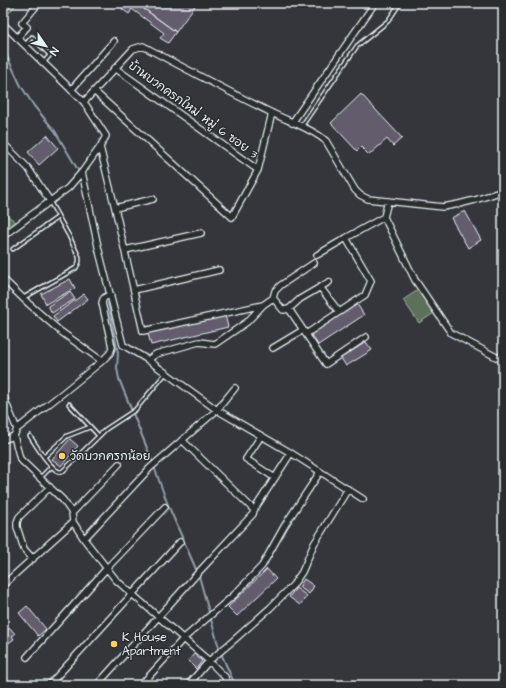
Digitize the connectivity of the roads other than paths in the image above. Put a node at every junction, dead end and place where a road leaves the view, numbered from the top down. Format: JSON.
{"nodes":[{"id":1,"x":38,"y":3,"type":"edge"},
{"id":2,"x":375,"y":3,"type":"edge"},
{"id":3,"x":400,"y":3,"type":"edge"},
{"id":4,"x":3,"y":24,"type":"edge"},
{"id":5,"x":17,"y":38,"type":"junction"},
{"id":6,"x":114,"y":41,"type":"dead end"},
{"id":7,"x":24,"y":45,"type":"junction"},
{"id":8,"x":44,"y":63,"type":"junction"},
{"id":9,"x":115,"y":68,"type":"junction"},
{"id":10,"x":71,"y":90,"type":"junction"},
{"id":11,"x":94,"y":91,"type":"junction"},
{"id":12,"x":84,"y":102,"type":"junction"},
{"id":13,"x":272,"y":113,"type":"junction"},
{"id":14,"x":292,"y":123,"type":"junction"},
{"id":15,"x":301,"y":126,"type":"junction"},
{"id":16,"x":3,"y":142,"type":"edge"},
{"id":17,"x":100,"y":147,"type":"junction"},
{"id":18,"x":258,"y":170,"type":"junction"},
{"id":19,"x":82,"y":172,"type":"junction"},
{"id":20,"x":503,"y":191,"type":"edge"},
{"id":21,"x":153,"y":199,"type":"dead end"},
{"id":22,"x":388,"y":201,"type":"junction"},
{"id":23,"x":50,"y":202,"type":"junction"},
{"id":24,"x":115,"y":208,"type":"junction"},
{"id":25,"x":58,"y":217,"type":"junction"},
{"id":26,"x":384,"y":217,"type":"junction"},
{"id":27,"x":201,"y":233,"type":"dead end"},
{"id":28,"x":3,"y":236,"type":"edge"},
{"id":29,"x":346,"y":238,"type":"junction"},
{"id":30,"x":12,"y":249,"type":"dead end"},
{"id":31,"x":125,"y":250,"type":"junction"},
{"id":32,"x":317,"y":255,"type":"dead end"},
{"id":33,"x":314,"y":263,"type":"dead end"},
{"id":34,"x":220,"y":270,"type":"dead end"},
{"id":35,"x":3,"y":279,"type":"edge"},
{"id":36,"x":329,"y":282,"type":"dead end"},
{"id":37,"x":320,"y":287,"type":"junction"},
{"id":38,"x":134,"y":290,"type":"junction"},
{"id":39,"x":111,"y":295,"type":"junction"},
{"id":40,"x":23,"y":298,"type":"junction"},
{"id":41,"x":273,"y":298,"type":"junction"},
{"id":42,"x":263,"y":305,"type":"junction"},
{"id":43,"x":288,"y":309,"type":"junction"},
{"id":44,"x":338,"y":312,"type":"junction"},
{"id":45,"x":304,"y":332,"type":"junction"},
{"id":46,"x":366,"y":337,"type":"dead end"},
{"id":47,"x":273,"y":348,"type":"dead end"},
{"id":48,"x":503,"y":354,"type":"edge"},
{"id":49,"x":148,"y":360,"type":"junction"},
{"id":50,"x":102,"y":361,"type":"junction"},
{"id":51,"x":166,"y":373,"type":"junction"},
{"id":52,"x":235,"y":388,"type":"dead end"},
{"id":53,"x":3,"y":392,"type":"edge"},
{"id":54,"x":69,"y":404,"type":"dead end"},
{"id":55,"x":217,"y":410,"type":"junction"},
{"id":56,"x":90,"y":427,"type":"junction"},
{"id":57,"x":17,"y":429,"type":"junction"},
{"id":58,"x":14,"y":436,"type":"junction"},
{"id":59,"x":30,"y":436,"type":"dead end"},
{"id":60,"x":99,"y":436,"type":"junction"},
{"id":61,"x":261,"y":436,"type":"junction"},
{"id":62,"x":3,"y":440,"type":"edge"},
{"id":63,"x":182,"y":440,"type":"junction"},
{"id":64,"x":291,"y":453,"type":"junction"},
{"id":65,"x":44,"y":457,"type":"junction"},
{"id":66,"x":119,"y":464,"type":"dead end"},
{"id":67,"x":52,"y":466,"type":"junction"},
{"id":68,"x":320,"y":472,"type":"junction"},
{"id":69,"x":40,"y":478,"type":"junction"},
{"id":70,"x":275,"y":478,"type":"junction"},
{"id":71,"x":50,"y":487,"type":"junction"},
{"id":72,"x":348,"y":489,"type":"junction"},
{"id":73,"x":363,"y":499,"type":"dead end"},
{"id":74,"x":164,"y":507,"type":"dead end"},
{"id":75,"x":254,"y":510,"type":"junction"},
{"id":76,"x":72,"y":513,"type":"junction"},
{"id":77,"x":73,"y":522,"type":"junction"},
{"id":78,"x":84,"y":539,"type":"junction"},
{"id":79,"x":180,"y":542,"type":"dead end"},
{"id":80,"x":32,"y":559,"type":"junction"},
{"id":81,"x":107,"y":568,"type":"junction"},
{"id":82,"x":4,"y":583,"type":"edge"},
{"id":83,"x":132,"y":594,"type":"junction"},
{"id":84,"x":158,"y":617,"type":"junction"},
{"id":85,"x":183,"y":639,"type":"junction"},
{"id":86,"x":27,"y":657,"type":"dead end"},
{"id":87,"x":209,"y":661,"type":"junction"},
{"id":88,"x":50,"y":684,"type":"edge"},
{"id":89,"x":97,"y":685,"type":"edge"},
{"id":90,"x":141,"y":685,"type":"edge"},
{"id":91,"x":188,"y":685,"type":"edge"},
{"id":92,"x":227,"y":685,"type":"edge"}],
"edges":[{"from":1,"to":5,"type":"street"},
{"from":2,"to":14,"type":"street"},
{"from":3,"to":15,"type":"lane"},
{"from":4,"to":5,"type":"street"},
{"from":5,"to":7,"type":"street"},
{"from":6,"to":10,"type":"street"},
{"from":7,"to":8,"type":"street"},
{"from":7,"to":8,"type":"lane"},
{"from":8,"to":10,"type":"street"},
{"from":9,"to":11,"type":"street"},
{"from":9,"to":13,"type":"street"},
{"from":9,"to":18,"type":"street","name":"บ้านบวกครกใหม่ หมู่ 6 ซอย 3"},
{"from":10,"to":12,"type":"street"},
{"from":11,"to":12,"type":"street"},
{"from":11,"to":18,"type":"street"},
{"from":12,"to":17,"type":"street"},
{"from":13,"to":14,"type":"street"},
{"from":13,"to":18,"type":"street"},
{"from":14,"to":15,"type":"street"},
{"from":15,"to":22,"type":"street"},
{"from":16,"to":23,"type":"street"},
{"from":17,"to":19,"type":"street"},
{"from":17,"to":24,"type":"street"},
{"from":19,"to":23,"type":"street"},
{"from":19,"to":39,"type":"street"},
{"from":20,"to":22,"type":"street"},
{"from":21,"to":24,"type":"street"},
{"from":22,"to":26,"type":"street"},
{"from":23,"to":25,"type":"lane"},
{"from":23,"to":28,"type":"street"},
{"from":24,"to":31,"type":"street"},
{"from":25,"to":30,"type":"lane"},
{"from":25,"to":40,"type":"lane"},
{"from":26,"to":29,"type":"street"},
{"from":26,"to":48,"type":"street"},
{"from":27,"to":31,"type":"street"},
{"from":29,"to":32,"type":"street"},
{"from":29,"to":44,"type":"street"},
{"from":31,"to":38,"type":"street"},
{"from":33,"to":41,"type":"street"},
{"from":34,"to":38,"type":"street"},
{"from":35,"to":40,"type":"street"},
{"from":36,"to":37,"type":"street"},
{"from":37,"to":43,"type":"street"},
{"from":37,"to":44,"type":"street"},
{"from":38,"to":42,"type":"street"},
{"from":39,"to":49,"type":"street"},
{"from":39,"to":50,"type":"street"},
{"from":40,"to":50,"type":"street"},
{"from":41,"to":42,"type":"street"},
{"from":41,"to":43,"type":"street"},
{"from":42,"to":49,"type":"street"},
{"from":43,"to":45,"type":"street"},
{"from":44,"to":45,"type":"street"},
{"from":45,"to":46,"type":"street"},
{"from":45,"to":47,"type":"street"},
{"from":49,"to":51,"type":"street"},
{"from":50,"to":57,"type":"street"},
{"from":51,"to":55,"type":"street"},
{"from":51,"to":60,"type":"lane"},
{"from":52,"to":55,"type":"street"},
{"from":53,"to":57,"type":"street"},
{"from":54,"to":56,"type":"lane"},
{"from":55,"to":61,"type":"street"},
{"from":55,"to":63,"type":"street"},
{"from":56,"to":60,"type":"lane"},
{"from":56,"to":65,"type":"lane"},
{"from":57,"to":58,"type":"street"},
{"from":58,"to":62,"type":"street"},
{"from":58,"to":69,"type":"street"},
{"from":59,"to":65,"type":"lane"},
{"from":60,"to":67,"type":"lane"},
{"from":61,"to":64,"type":"street"},
{"from":61,"to":70,"type":"street"},
{"from":63,"to":75,"type":"street"},
{"from":63,"to":78,"type":"street"},
{"from":64,"to":68,"type":"street"},
{"from":64,"to":70,"type":"street"},
{"from":65,"to":67,"type":"lane"},
{"from":66,"to":76,"type":"street"},
{"from":67,"to":69,"type":"lane"},
{"from":68,"to":72,"type":"street"},
{"from":68,"to":85,"type":"street"},
{"from":69,"to":71,"type":"street"},
{"from":70,"to":75,"type":"street"},
{"from":71,"to":76,"type":"street"},
{"from":71,"to":80,"type":"street"},
{"from":72,"to":73,"type":"street"},
{"from":72,"to":87,"type":"street"},
{"from":74,"to":81,"type":"street"},
{"from":75,"to":84,"type":"street"},
{"from":76,"to":77,"type":"street"},
{"from":77,"to":78,"type":"street"},
{"from":77,"to":80,"type":"street"},
{"from":78,"to":81,"type":"street"},
{"from":79,"to":83,"type":"street"},
{"from":80,"to":82,"type":"street"},
{"from":81,"to":83,"type":"street"},
{"from":81,"to":86,"type":"street"},
{"from":83,"to":84,"type":"street"},
{"from":83,"to":88,"type":"street"},
{"from":84,"to":85,"type":"street"},
{"from":84,"to":89,"type":"street"},
{"from":85,"to":87,"type":"street"},
{"from":85,"to":90,"type":"street"},
{"from":87,"to":91,"type":"street"},
{"from":87,"to":92,"type":"street"}]}
